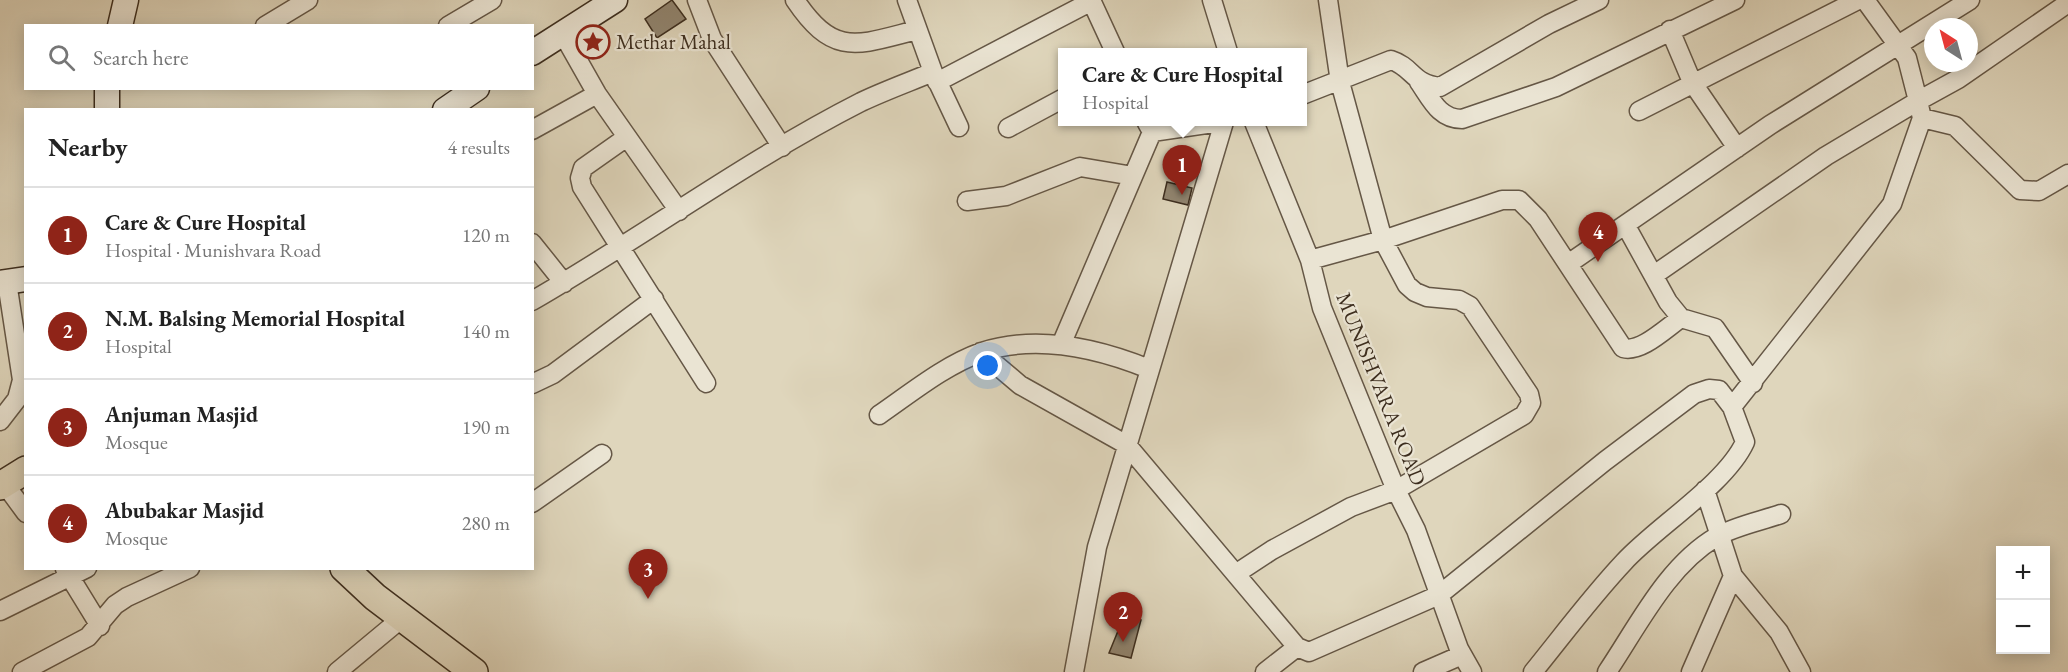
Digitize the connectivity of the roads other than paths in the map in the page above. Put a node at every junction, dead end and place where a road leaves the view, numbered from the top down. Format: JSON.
{"nodes":[{"id":1,"x":126,"y":0,"type":"edge"},
{"id":2,"x":308,"y":0,"type":"edge"},
{"id":3,"x":492,"y":0,"type":"edge"},
{"id":4,"x":697,"y":0,"type":"edge"},
{"id":5,"x":795,"y":0,"type":"edge"},
{"id":6,"x":1212,"y":0,"type":"edge"},
{"id":7,"x":1328,"y":0,"type":"edge"},
{"id":8,"x":1599,"y":0,"type":"edge"},
{"id":9,"x":1735,"y":0,"type":"edge"},
{"id":10,"x":1858,"y":0,"type":"edge"},
{"id":11,"x":1865,"y":0,"type":"edge"},
{"id":12,"x":1970,"y":0,"type":"edge"},
{"id":13,"x":610,"y":1,"type":"edge"},
{"id":14,"x":1092,"y":1,"type":"edge"},
{"id":15,"x":914,"y":2,"type":"edge"},
{"id":16,"x":2068,"y":3,"type":"edge"},
{"id":17,"x":120,"y":24,"type":"edge"},
{"id":18,"x":268,"y":24,"type":"edge"},
{"id":19,"x":451,"y":24,"type":"edge"},
{"id":20,"x":917,"y":30,"type":"junction"},
{"id":21,"x":1670,"y":30,"type":"junction"},
{"id":22,"x":563,"y":34,"type":"junction"},
{"id":23,"x":1898,"y":45,"type":"junction"},
{"id":24,"x":1113,"y":48,"type":"edge"},
{"id":25,"x":1227,"y":48,"type":"edge"},
{"id":26,"x":534,"y":52,"type":"edge"},
{"id":27,"x":935,"y":77,"type":"junction"},
{"id":28,"x":1340,"y":82,"type":"junction"},
{"id":29,"x":1419,"y":82,"type":"junction"},
{"id":30,"x":1692,"y":82,"type":"junction"},
{"id":31,"x":472,"y":90,"type":"edge"},
{"id":32,"x":1307,"y":93,"type":"edge"},
{"id":33,"x":597,"y":94,"type":"junction"},
{"id":34,"x":1058,"y":101,"type":"edge"},
{"id":35,"x":448,"y":108,"type":"edge"},
{"id":36,"x":1920,"y":109,"type":"junction"},
{"id":37,"x":1639,"y":111,"type":"dead end"},
{"id":38,"x":1221,"y":126,"type":"edge"},
{"id":39,"x":1256,"y":126,"type":"edge"},
{"id":40,"x":958,"y":127,"type":"dead end"},
{"id":41,"x":1149,"y":127,"type":"edge"},
{"id":42,"x":1008,"y":128,"type":"dead end"},
{"id":43,"x":534,"y":129,"type":"edge"},
{"id":44,"x":627,"y":137,"type":"junction"},
{"id":45,"x":782,"y":147,"type":"junction"},
{"id":46,"x":1737,"y":148,"type":"junction"},
{"id":47,"x":2068,"y":174,"type":"edge"},
{"id":48,"x":1133,"y":176,"type":"junction"},
{"id":49,"x":967,"y":201,"type":"dead end"},
{"id":50,"x":680,"y":211,"type":"junction"},
{"id":51,"x":1626,"y":226,"type":"junction"},
{"id":52,"x":1383,"y":240,"type":"junction"},
{"id":53,"x":534,"y":246,"type":"edge"},
{"id":54,"x":622,"y":249,"type":"junction"},
{"id":55,"x":1310,"y":260,"type":"junction"},
{"id":56,"x":1568,"y":264,"type":"junction"},
{"id":57,"x":1654,"y":275,"type":"junction"},
{"id":58,"x":17,"y":282,"type":"edge"},
{"id":59,"x":564,"y":283,"type":"junction"},
{"id":60,"x":654,"y":299,"type":"junction"},
{"id":61,"x":534,"y":300,"type":"edge"},
{"id":62,"x":1681,"y":318,"type":"junction"},
{"id":63,"x":1061,"y":345,"type":"junction"},
{"id":64,"x":981,"y":352,"type":"junction"},
{"id":65,"x":1149,"y":369,"type":"junction"},
{"id":66,"x":534,"y":383,"type":"edge"},
{"id":67,"x":706,"y":383,"type":"dead end"},
{"id":68,"x":1753,"y":384,"type":"junction"},
{"id":69,"x":1732,"y":407,"type":"junction"},
{"id":70,"x":879,"y":415,"type":"dead end"},
{"id":71,"x":0,"y":421,"type":"edge"},
{"id":72,"x":1127,"y":444,"type":"junction"},
{"id":73,"x":602,"y":454,"type":"dead end"},
{"id":74,"x":10,"y":479,"type":"edge"},
{"id":75,"x":1396,"y":490,"type":"junction"},
{"id":76,"x":1705,"y":490,"type":"junction"},
{"id":77,"x":534,"y":502,"type":"edge"},
{"id":78,"x":24,"y":509,"type":"edge"},
{"id":79,"x":1781,"y":514,"type":"dead end"},
{"id":80,"x":1718,"y":535,"type":"junction"},
{"id":81,"x":186,"y":570,"type":"edge"},
{"id":82,"x":346,"y":570,"type":"edge"},
{"id":83,"x":68,"y":573,"type":"edge"},
{"id":84,"x":1237,"y":573,"type":"junction"},
{"id":85,"x":1733,"y":576,"type":"junction"},
{"id":86,"x":1439,"y":595,"type":"junction"},
{"id":87,"x":0,"y":611,"type":"edge"},
{"id":88,"x":402,"y":618,"type":"junction"},
{"id":89,"x":100,"y":626,"type":"junction"},
{"id":90,"x":1297,"y":648,"type":"junction"},
{"id":91,"x":1462,"y":655,"type":"junction"},
{"id":92,"x":22,"y":672,"type":"edge"},
{"id":93,"x":337,"y":672,"type":"edge"},
{"id":94,"x":474,"y":672,"type":"edge"},
{"id":95,"x":1074,"y":672,"type":"edge"},
{"id":96,"x":1265,"y":672,"type":"edge"},
{"id":97,"x":1423,"y":672,"type":"edge"},
{"id":98,"x":1472,"y":672,"type":"edge"},
{"id":99,"x":1533,"y":672,"type":"edge"},
{"id":100,"x":1607,"y":672,"type":"edge"},
{"id":101,"x":1691,"y":672,"type":"edge"},
{"id":102,"x":1801,"y":672,"type":"edge"}],
"edges":[{"from":1,"to":17,"type":"street"},
{"from":2,"to":18,"type":"street"},
{"from":3,"to":19,"type":"street"},
{"from":4,"to":45,"type":"street"},
{"from":5,"to":20,"type":"street"},
{"from":6,"to":25,"type":"street"},
{"from":7,"to":28,"type":"street"},
{"from":8,"to":29,"type":"street"},
{"from":9,"to":21,"type":"street"},
{"from":10,"to":30,"type":"street"},
{"from":11,"to":23,"type":"street"},
{"from":12,"to":23,"type":"street"},
{"from":13,"to":22,"type":"street"},
{"from":14,"to":24,"type":"street"},
{"from":14,"to":27,"type":"street"},
{"from":15,"to":20,"type":"street"},
{"from":16,"to":36,"type":"street"},
{"from":20,"to":27,"type":"street"},
{"from":21,"to":29,"type":"street"},
{"from":21,"to":30,"type":"street"},
{"from":22,"to":26,"type":"street"},
{"from":22,"to":33,"type":"street"},
{"from":23,"to":36,"type":"street"},
{"from":23,"to":46,"type":"street"},
{"from":27,"to":40,"type":"street"},
{"from":27,"to":45,"type":"street"},
{"from":28,"to":29,"type":"street"},
{"from":28,"to":32,"type":"street"},
{"from":28,"to":52,"type":"street"},
{"from":30,"to":37,"type":"street"},
{"from":30,"to":46,"type":"street"},
{"from":31,"to":35,"type":"street"},
{"from":33,"to":43,"type":"street"},
{"from":33,"to":44,"type":"street"},
{"from":34,"to":42,"type":"street"},
{"from":36,"to":47,"type":"street"},
{"from":36,"to":57,"type":"street"},
{"from":36,"to":68,"type":"street"},
{"from":38,"to":65,"type":"street"},
{"from":39,"to":55,"type":"street","name":"MUNISHVARA ROAD"},
{"from":41,"to":48,"type":"street"},
{"from":44,"to":50,"type":"street"},
{"from":44,"to":54,"type":"street"},
{"from":45,"to":50,"type":"street"},
{"from":46,"to":51,"type":"street"},
{"from":48,"to":49,"type":"street"},
{"from":48,"to":63,"type":"street"},
{"from":50,"to":54,"type":"street"},
{"from":51,"to":56,"type":"street"},
{"from":51,"to":57,"type":"street"},
{"from":52,"to":55,"type":"street"},
{"from":52,"to":56,"type":"street"},
{"from":52,"to":75,"type":"street"},
{"from":53,"to":59,"type":"street"},
{"from":54,"to":59,"type":"street"},
{"from":54,"to":60,"type":"street"},
{"from":55,"to":75,"type":"street","name":"MUNISHVARA ROAD"},
{"from":56,"to":62,"type":"street"},
{"from":57,"to":62,"type":"street"},
{"from":58,"to":71,"type":"street"},
{"from":59,"to":61,"type":"street"},
{"from":60,"to":66,"type":"street"},
{"from":60,"to":67,"type":"street"},
{"from":62,"to":68,"type":"street"},
{"from":63,"to":64,"type":"street"},
{"from":63,"to":65,"type":"street"},
{"from":64,"to":70,"type":"street"},
{"from":64,"to":72,"type":"street"},
{"from":65,"to":72,"type":"street"},
{"from":68,"to":69,"type":"street"},
{"from":69,"to":76,"type":"street"},
{"from":69,"to":86,"type":"street"},
{"from":72,"to":84,"type":"street"},
{"from":72,"to":95,"type":"street"},
{"from":73,"to":77,"type":"street"},
{"from":74,"to":78,"type":"street"},
{"from":75,"to":84,"type":"street"},
{"from":75,"to":86,"type":"street","name":"MUNISHVARA ROAD"},
{"from":76,"to":80,"type":"street"},
{"from":76,"to":99,"type":"street"},
{"from":79,"to":80,"type":"street"},
{"from":80,"to":85,"type":"street"},
{"from":80,"to":100,"type":"street"},
{"from":81,"to":89,"type":"street"},
{"from":82,"to":88,"type":"main road"},
{"from":83,"to":87,"type":"street"},
{"from":83,"to":89,"type":"street"},
{"from":84,"to":90,"type":"street"},
{"from":85,"to":101,"type":"street"},
{"from":85,"to":102,"type":"street"},
{"from":86,"to":90,"type":"street"},
{"from":86,"to":91,"type":"street","name":"MUNISHVARA ROAD"},
{"from":88,"to":93,"type":"street"},
{"from":88,"to":94,"type":"main road"},
{"from":89,"to":92,"type":"street"},
{"from":90,"to":96,"type":"street"},
{"from":91,"to":97,"type":"street"},
{"from":91,"to":98,"type":"street","name":"MUNISHVARA ROAD"}]}
